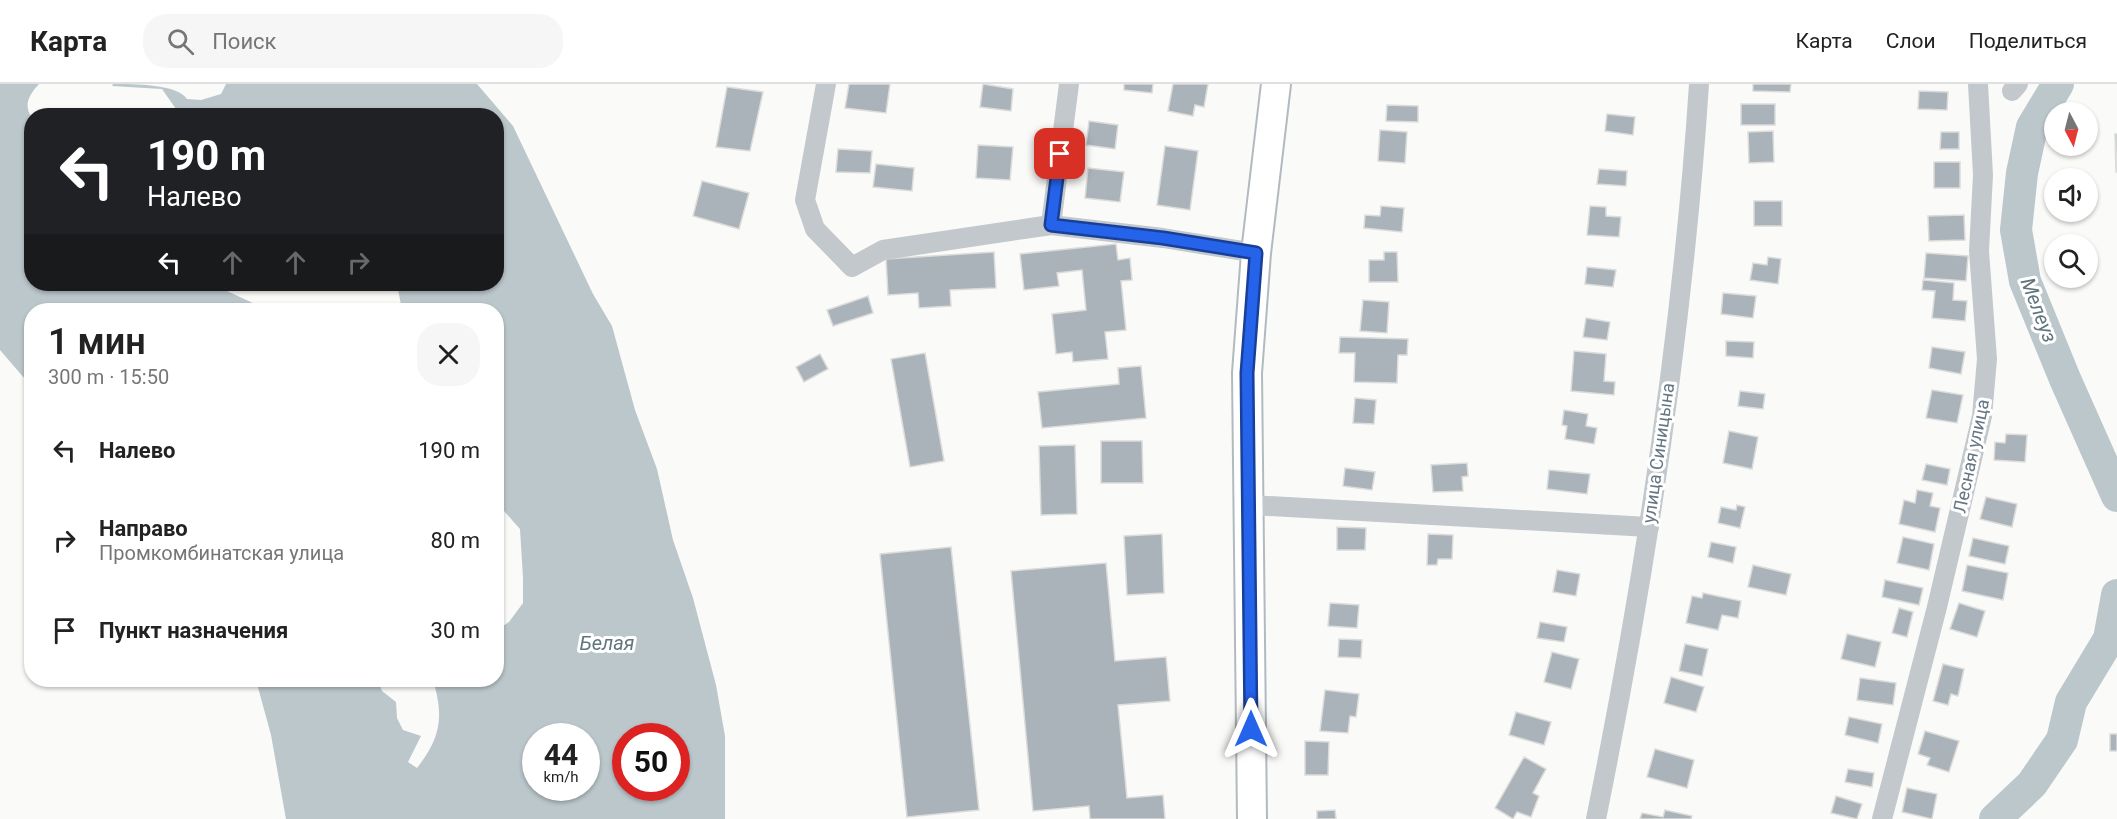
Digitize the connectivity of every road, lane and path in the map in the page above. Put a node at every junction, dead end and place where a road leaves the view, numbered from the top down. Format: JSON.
{"nodes":[{"id":1,"x":826,"y":84,"type":"edge"},
{"id":2,"x":1069,"y":84,"type":"edge"},
{"id":3,"x":1276,"y":84,"type":"edge"},
{"id":4,"x":1699,"y":84,"type":"edge"},
{"id":5,"x":1978,"y":84,"type":"edge"},
{"id":6,"x":1051,"y":225,"type":"junction"},
{"id":7,"x":1256,"y":253,"type":"junction"},
{"id":8,"x":1250,"y":506,"type":"junction"},
{"id":9,"x":1649,"y":527,"type":"junction"},
{"id":10,"x":1252,"y":819,"type":"edge"},
{"id":11,"x":1596,"y":819,"type":"edge"},
{"id":12,"x":1882,"y":819,"type":"edge"}],
"edges":[{"from":1,"to":6,"type":"street"},
{"from":2,"to":6,"type":"street"},
{"from":3,"to":7,"type":"main road"},
{"from":4,"to":9,"type":"street","name":"улица Синицына"},
{"from":5,"to":12,"type":"street","name":"Лесная улица"},
{"from":6,"to":7,"type":"street"},
{"from":7,"to":8,"type":"main road"},
{"from":8,"to":9,"type":"street"},
{"from":8,"to":10,"type":"main road"},
{"from":9,"to":11,"type":"street","name":"улица Синицына"}]}
